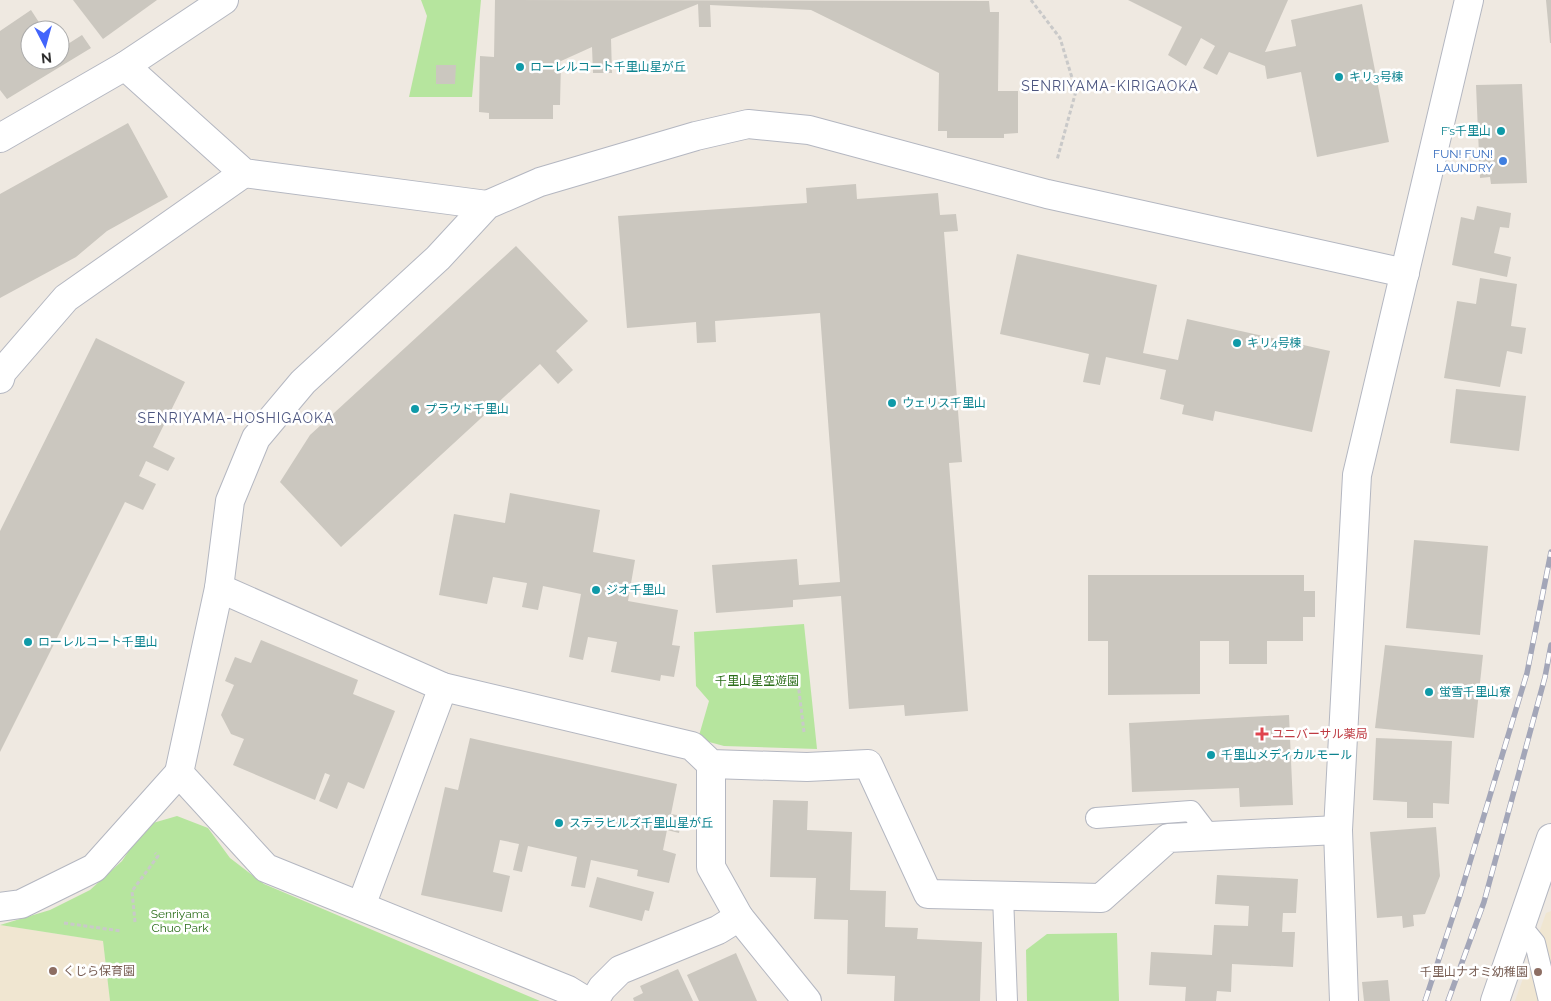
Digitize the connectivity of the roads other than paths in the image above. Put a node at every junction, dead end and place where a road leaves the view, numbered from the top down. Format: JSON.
{"nodes":[{"id":1,"x":224,"y":0,"type":"edge"},
{"id":2,"x":1469,"y":0,"type":"edge"},
{"id":3,"x":125,"y":66,"type":"junction"},
{"id":4,"x":0,"y":138,"type":"edge"},
{"id":5,"x":244,"y":173,"type":"junction"},
{"id":6,"x":487,"y":205,"type":"junction"},
{"id":7,"x":1405,"y":273,"type":"junction"},
{"id":8,"x":0,"y":379,"type":"edge"},
{"id":9,"x":218,"y":588,"type":"junction"},
{"id":10,"x":443,"y":687,"type":"junction"},
{"id":11,"x":711,"y":764,"type":"junction"},
{"id":12,"x":179,"y":773,"type":"junction"},
{"id":13,"x":1096,"y":818,"type":"dead end"},
{"id":14,"x":1338,"y":830,"type":"junction"},
{"id":15,"x":1210,"y":836,"type":"junction"},
{"id":16,"x":1551,"y":838,"type":"edge"},
{"id":17,"x":1003,"y":896,"type":"junction"},
{"id":18,"x":360,"y":906,"type":"junction"},
{"id":19,"x":0,"y":907,"type":"edge"},
{"id":20,"x":739,"y":918,"type":"junction"},
{"id":21,"x":1522,"y":927,"type":"junction"},
{"id":22,"x":586,"y":1001,"type":"edge"},
{"id":23,"x":594,"y":1001,"type":"edge"},
{"id":24,"x":807,"y":1001,"type":"edge"},
{"id":25,"x":1007,"y":1001,"type":"edge"},
{"id":26,"x":1344,"y":1001,"type":"edge"},
{"id":27,"x":1495,"y":1001,"type":"edge"},
{"id":28,"x":1549,"y":1001,"type":"edge"}],
"edges":[{"from":1,"to":3,"type":"street"},
{"from":2,"to":7,"type":"street"},
{"from":3,"to":4,"type":"street"},
{"from":3,"to":5,"type":"street"},
{"from":5,"to":6,"type":"street"},
{"from":5,"to":8,"type":"street"},
{"from":6,"to":7,"type":"street"},
{"from":6,"to":9,"type":"street"},
{"from":7,"to":14,"type":"street"},
{"from":9,"to":10,"type":"street"},
{"from":9,"to":12,"type":"street"},
{"from":10,"to":11,"type":"street"},
{"from":10,"to":18,"type":"street"},
{"from":11,"to":17,"type":"street"},
{"from":11,"to":20,"type":"street"},
{"from":12,"to":18,"type":"street"},
{"from":12,"to":19,"type":"street"},
{"from":13,"to":15,"type":"lane"},
{"from":14,"to":15,"type":"street"},
{"from":14,"to":26,"type":"street"},
{"from":15,"to":17,"type":"street"},
{"from":16,"to":21,"type":"street"},
{"from":17,"to":25,"type":"lane"},
{"from":18,"to":22,"type":"street"},
{"from":20,"to":23,"type":"street"},
{"from":20,"to":24,"type":"street"},
{"from":21,"to":27,"type":"street"},
{"from":21,"to":28,"type":"lane"}]}
